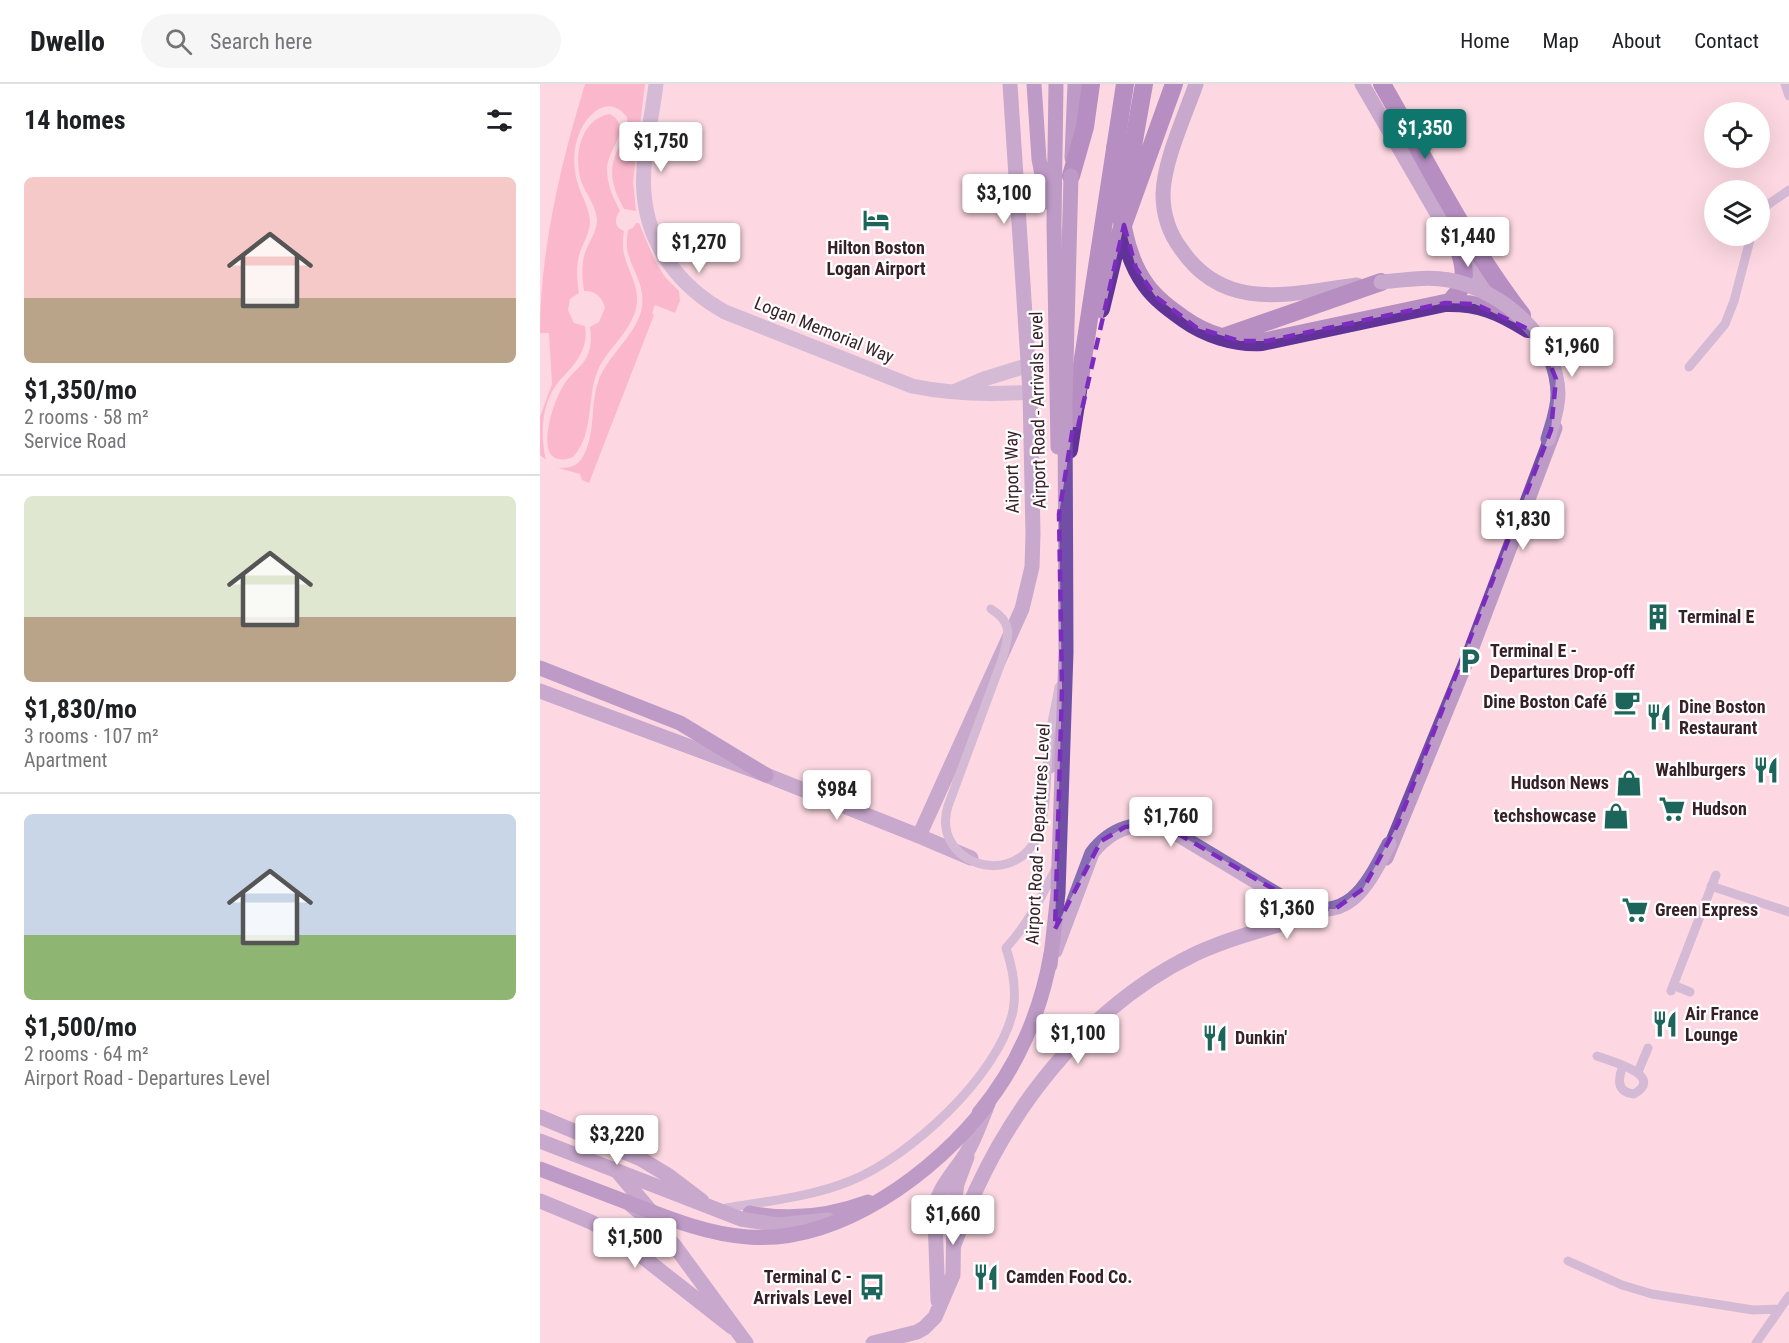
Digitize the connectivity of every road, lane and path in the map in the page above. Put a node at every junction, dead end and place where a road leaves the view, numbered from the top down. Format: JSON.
{"nodes":[{"id":1,"x":656,"y":84,"type":"edge"},
{"id":2,"x":1010,"y":84,"type":"edge"},
{"id":3,"x":1034,"y":84,"type":"edge"},
{"id":4,"x":1056,"y":84,"type":"edge"},
{"id":5,"x":1075,"y":84,"type":"edge"},
{"id":6,"x":1091,"y":84,"type":"edge"},
{"id":7,"x":1125,"y":84,"type":"edge"},
{"id":8,"x":1144,"y":84,"type":"edge"},
{"id":9,"x":1174,"y":84,"type":"edge"},
{"id":10,"x":1196,"y":84,"type":"edge"},
{"id":11,"x":1362,"y":84,"type":"edge"},
{"id":12,"x":1382,"y":84,"type":"edge"},
{"id":13,"x":1785,"y":84,"type":"edge"},
{"id":14,"x":1789,"y":96,"type":"edge"},
{"id":15,"x":1115,"y":147,"type":"junction"},
{"id":16,"x":1071,"y":176,"type":"junction"},
{"id":17,"x":1789,"y":190,"type":"edge"},
{"id":18,"x":1770,"y":203,"type":"edge"},
{"id":19,"x":1117,"y":242,"type":"junction"},
{"id":20,"x":1054,"y":246,"type":"junction"},
{"id":21,"x":1748,"y":246,"type":"edge"},
{"id":22,"x":1460,"y":253,"type":"junction"},
{"id":23,"x":1381,"y":282,"type":"junction"},
{"id":24,"x":1445,"y":303,"type":"junction"},
{"id":25,"x":1529,"y":328,"type":"junction"},
{"id":26,"x":1222,"y":337,"type":"junction"},
{"id":27,"x":1029,"y":365,"type":"junction"},
{"id":28,"x":1689,"y":367,"type":"dead end"},
{"id":29,"x":953,"y":392,"type":"junction"},
{"id":30,"x":1030,"y":392,"type":"junction"},
{"id":31,"x":1065,"y":494,"type":"junction"},
{"id":32,"x":1059,"y":514,"type":"junction"},
{"id":33,"x":991,"y":609,"type":"dead end"},
{"id":34,"x":1066,"y":652,"type":"junction"},
{"id":35,"x":540,"y":668,"type":"edge"},
{"id":36,"x":1062,"y":689,"type":"junction"},
{"id":37,"x":540,"y":691,"type":"edge"},
{"id":38,"x":766,"y":775,"type":"junction"},
{"id":39,"x":919,"y":836,"type":"junction"},
{"id":40,"x":1058,"y":864,"type":"junction"},
{"id":41,"x":1716,"y":875,"type":"dead end"},
{"id":42,"x":1711,"y":886,"type":"junction"},
{"id":43,"x":1789,"y":912,"type":"edge"},
{"id":44,"x":1312,"y":915,"type":"junction"},
{"id":45,"x":1055,"y":929,"type":"junction"},
{"id":46,"x":1050,"y":965,"type":"junction"},
{"id":47,"x":1690,"y":992,"type":"dead end"},
{"id":48,"x":1648,"y":1048,"type":"dead end"},
{"id":49,"x":1597,"y":1056,"type":"dead end"},
{"id":50,"x":1623,"y":1066,"type":"junction"},
{"id":51,"x":1638,"y":1072,"type":"junction"},
{"id":52,"x":988,"y":1103,"type":"junction"},
{"id":53,"x":540,"y":1118,"type":"edge"},
{"id":54,"x":540,"y":1142,"type":"edge"},
{"id":55,"x":540,"y":1169,"type":"edge"},
{"id":56,"x":617,"y":1171,"type":"junction"},
{"id":57,"x":540,"y":1201,"type":"edge"},
{"id":58,"x":702,"y":1201,"type":"junction"},
{"id":59,"x":629,"y":1203,"type":"junction"},
{"id":60,"x":726,"y":1208,"type":"junction"},
{"id":61,"x":843,"y":1218,"type":"junction"},
{"id":62,"x":954,"y":1245,"type":"junction"},
{"id":63,"x":1568,"y":1261,"type":"dead end"},
{"id":64,"x":1789,"y":1296,"type":"edge"},
{"id":65,"x":1780,"y":1309,"type":"junction"},
{"id":66,"x":742,"y":1336,"type":"edge"},
{"id":67,"x":865,"y":1343,"type":"edge"},
{"id":68,"x":873,"y":1343,"type":"edge"},
{"id":69,"x":1756,"y":1343,"type":"edge"}],
"edges":[{"from":1,"to":29,"type":"street","name":"Logan Memorial Way"},
{"from":2,"to":27,"type":"main road","name":"Airport Way"},
{"from":3,"to":20,"type":"main road"},
{"from":4,"to":20,"type":"main road","name":"Airport Road - Arrivals Level"},
{"from":5,"to":16,"type":"main road","name":"Airport Road - Departures Level"},
{"from":6,"to":16,"type":"highway"},
{"from":7,"to":15,"type":"highway"},
{"from":8,"to":19,"type":"highway","bridge":true},
{"from":9,"to":19,"type":"highway","bridge":true},
{"from":10,"to":23,"type":"main road"},
{"from":11,"to":22,"type":"main road"},
{"from":12,"to":25,"type":"highway","bridge":true},
{"from":13,"to":14,"type":"lane"},
{"from":15,"to":26,"type":"highway"},
{"from":15,"to":32,"type":"highway"},
{"from":16,"to":31,"type":"main road","name":"Airport Road - Departures Level","bridge":true},
{"from":17,"to":18,"type":"lane"},
{"from":19,"to":31,"type":"highway","bridge":true},
{"from":20,"to":32,"type":"main road","name":"Airport Road - Arrivals Level"},
{"from":21,"to":28,"type":"lane"},
{"from":22,"to":24,"type":"highway"},
{"from":22,"to":25,"type":"main road"},
{"from":23,"to":25,"type":"main road","bridge":true},
{"from":23,"to":26,"type":"highway"},
{"from":24,"to":25,"type":"highway"},
{"from":24,"to":26,"type":"highway"},
{"from":25,"to":44,"type":"main road"},
{"from":25,"to":46,"type":"main road","bridge":true},
{"from":27,"to":29,"type":"street","name":"Logan Memorial Way"},
{"from":27,"to":30,"type":"main road","name":"Airport Way"},
{"from":29,"to":30,"type":"street","name":"Logan Memorial Way"},
{"from":30,"to":39,"type":"main road","name":"Airport Way"},
{"from":31,"to":34,"type":"main road","name":"Airport Road - Departures Level","bridge":true},
{"from":32,"to":36,"type":"main road","name":"Airport Road - Arrivals Level"},
{"from":33,"to":34,"type":"lane","bridge":true},
{"from":34,"to":46,"type":"main road","name":"Airport Road - Departures Level","bridge":true},
{"from":35,"to":38,"type":"main road"},
{"from":36,"to":39,"type":"main road"},
{"from":36,"to":40,"type":"main road","name":"Airport Road - Arrivals Level"},
{"from":37,"to":38,"type":"main road"},
{"from":38,"to":39,"type":"main road"},
{"from":40,"to":45,"type":"main road","name":"Airport Road - Arrivals Level"},
{"from":40,"to":60,"type":"lane"},
{"from":41,"to":42,"type":"lane"},
{"from":42,"to":43,"type":"lane"},
{"from":42,"to":47,"type":"lane"},
{"from":44,"to":45,"type":"main road"},
{"from":44,"to":62,"type":"main road"},
{"from":45,"to":52,"type":"main road","name":"Airport Road - Arrivals Level"},
{"from":46,"to":52,"type":"main road","name":"Airport Road - Departures Level"},
{"from":48,"to":51,"type":"lane"},
{"from":49,"to":50,"type":"lane"},
{"from":50,"to":51,"type":"lane"},
{"from":50,"to":51,"type":"lane"},
{"from":52,"to":60,"type":"main road"},
{"from":52,"to":61,"type":"main road","name":"Airport Road - Departures Level","bridge":true},
{"from":52,"to":62,"type":"main road"},
{"from":52,"to":67,"type":"main road","bridge":true},
{"from":53,"to":58,"type":"main road"},
{"from":54,"to":56,"type":"main road"},
{"from":54,"to":61,"type":"main road","bridge":true},
{"from":55,"to":59,"type":"main road","name":"Airport Road - Departures Level"},
{"from":56,"to":58,"type":"main road"},
{"from":56,"to":66,"type":"main road"},
{"from":57,"to":66,"type":"main road","bridge":true},
{"from":58,"to":60,"type":"main road"},
{"from":59,"to":61,"type":"main road","name":"Airport Road - Departures Level","bridge":true},
{"from":59,"to":66,"type":"main road","bridge":true},
{"from":62,"to":68,"type":"main road"},
{"from":63,"to":65,"type":"lane"},
{"from":64,"to":65,"type":"lane"},
{"from":65,"to":69,"type":"lane"}]}
